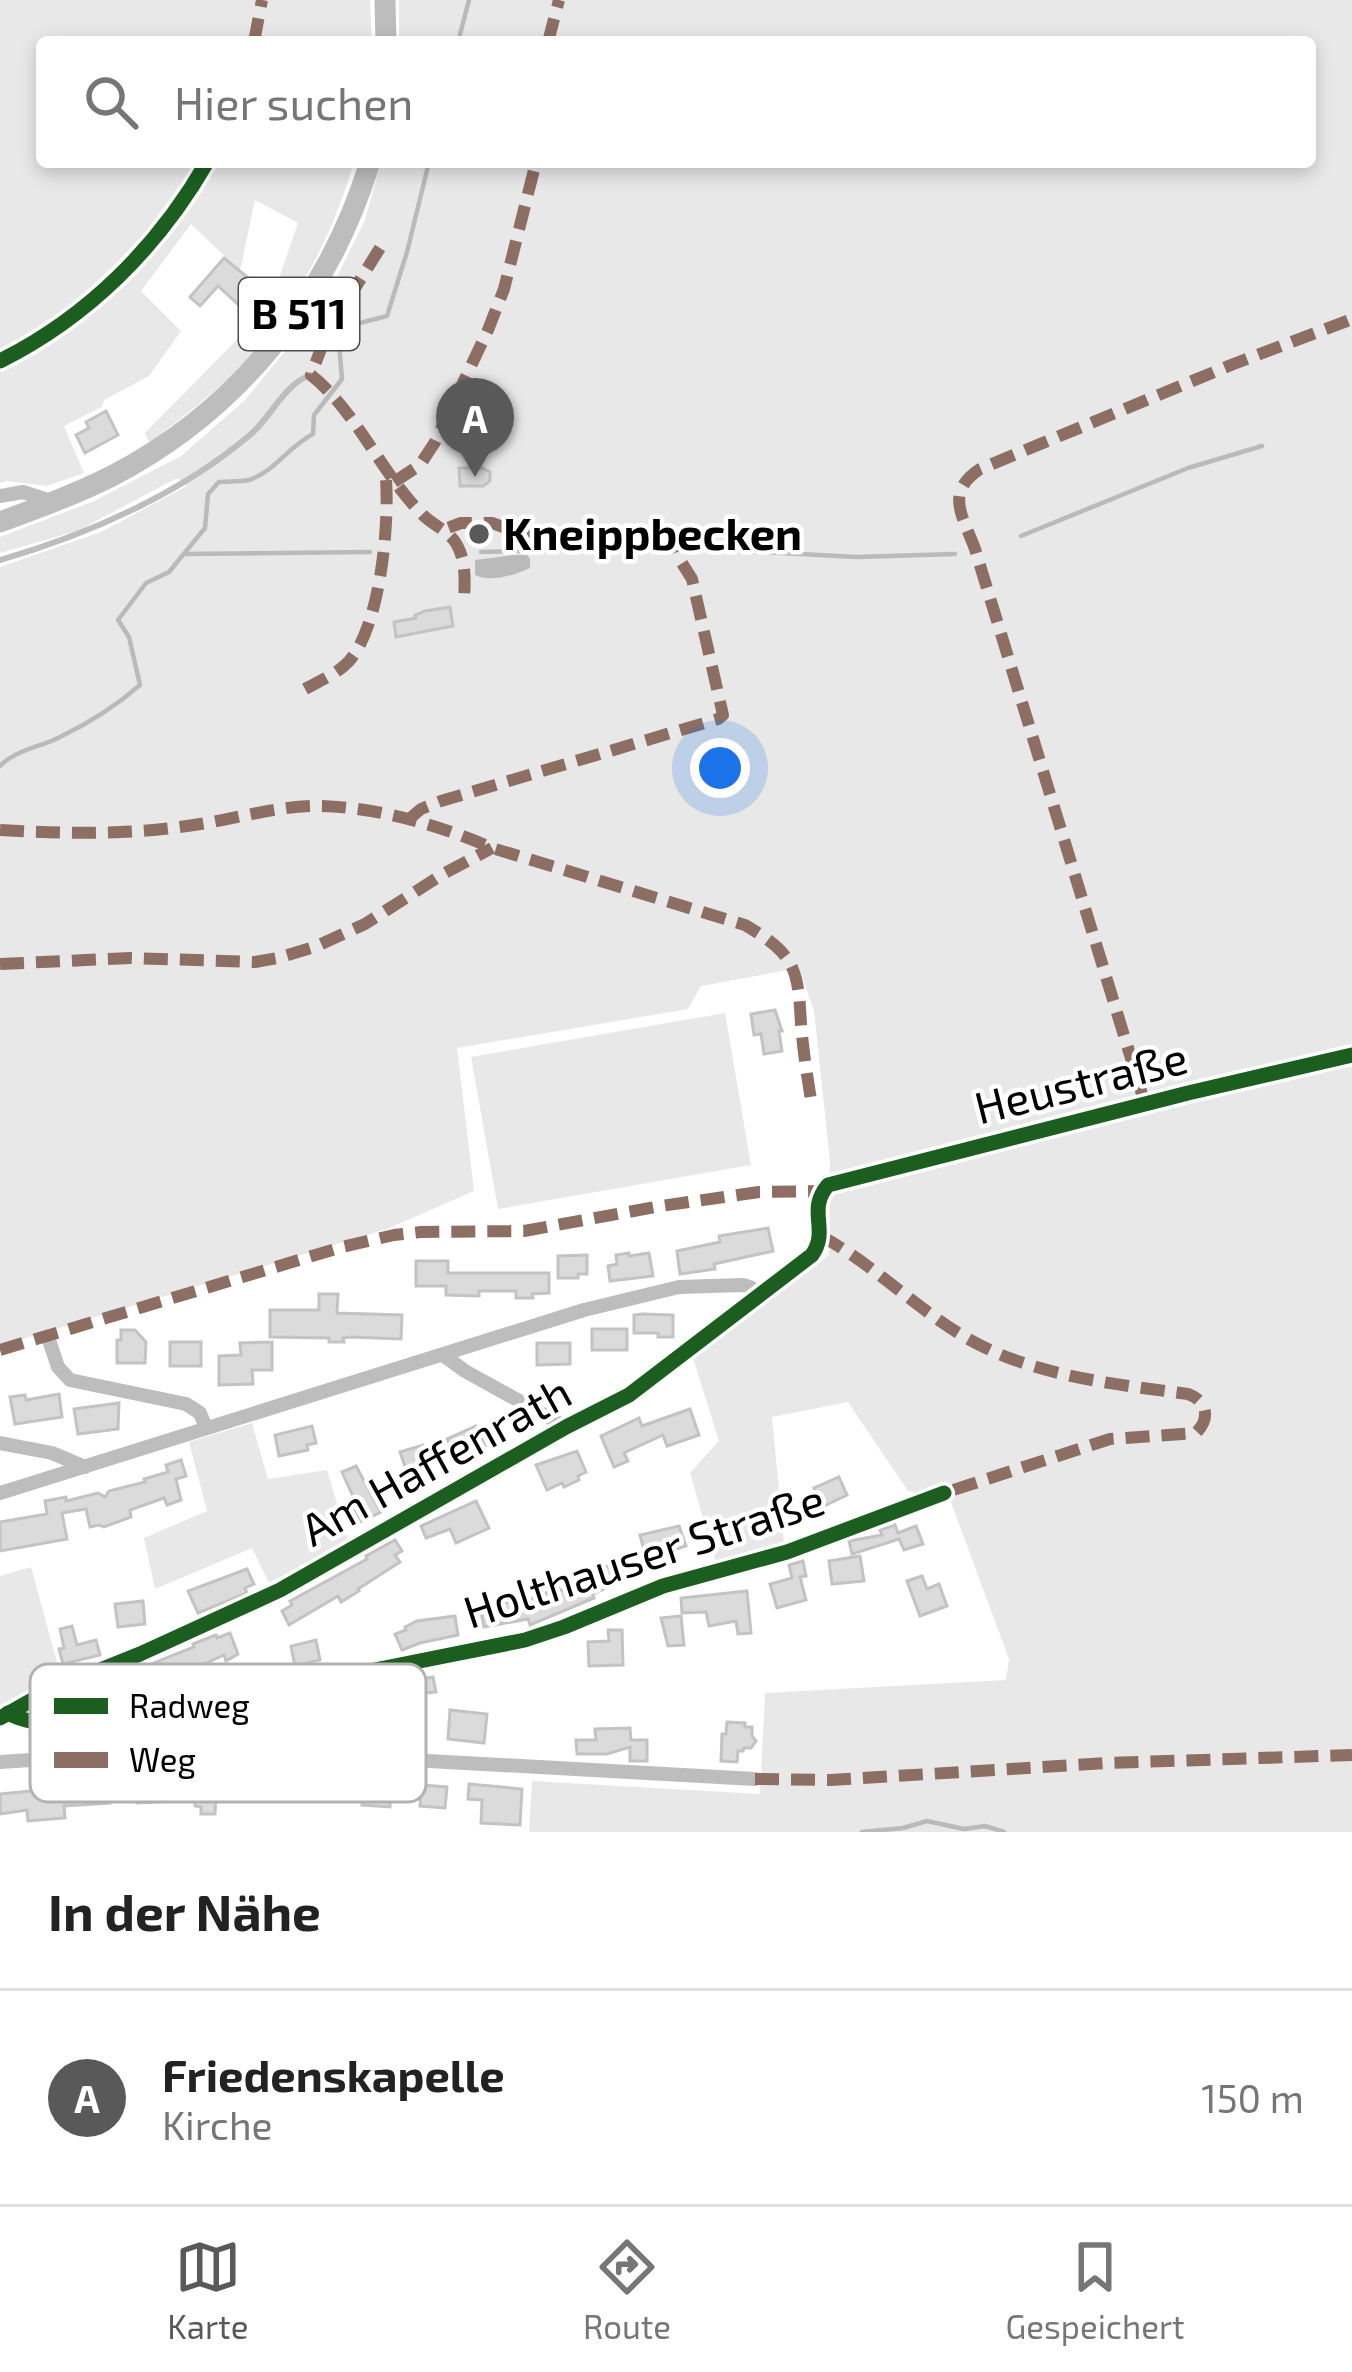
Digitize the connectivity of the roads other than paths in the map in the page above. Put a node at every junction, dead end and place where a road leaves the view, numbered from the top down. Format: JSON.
{"nodes":[{"id":1,"x":385,"y":0,"type":"edge"},
{"id":2,"x":386,"y":36,"type":"edge"},
{"id":3,"x":368,"y":168,"type":"edge"},
{"id":4,"x":311,"y":376,"type":"dead end"},
{"id":5,"x":0,"y":496,"type":"edge"},
{"id":6,"x":54,"y":502,"type":"junction"},
{"id":7,"x":0,"y":522,"type":"edge"},
{"id":8,"x":0,"y":560,"type":"edge"},
{"id":9,"x":1352,"y":1054,"type":"edge"},
{"id":10,"x":828,"y":1185,"type":"joint"},
{"id":11,"x":761,"y":1295,"type":"junction"},
{"id":12,"x":47,"y":1337,"type":"dead end"},
{"id":13,"x":442,"y":1354,"type":"junction"},
{"id":14,"x":566,"y":1427,"type":"junction"},
{"id":15,"x":206,"y":1428,"type":"junction"},
{"id":16,"x":0,"y":1443,"type":"edge"},
{"id":17,"x":85,"y":1467,"type":"junction"},
{"id":18,"x":0,"y":1492,"type":"edge"},
{"id":19,"x":944,"y":1493,"type":"dead end"},
{"id":20,"x":115,"y":1664,"type":"edge"},
{"id":21,"x":402,"y":1664,"type":"edge"},
{"id":22,"x":30,"y":1760,"type":"edge"},
{"id":23,"x":426,"y":1761,"type":"edge"},
{"id":24,"x":0,"y":1762,"type":"edge"},
{"id":25,"x":755,"y":1779,"type":"dead end"}],
"edges":[{"from":1,"to":2,"type":"main road"},
{"from":3,"to":6,"type":"main road","number":"B 511"},
{"from":4,"to":8,"type":"lane"},
{"from":5,"to":6,"type":"street"},
{"from":6,"to":7,"type":"main road","number":"B 511"},
{"from":9,"to":10,"type":"street","name":"Heustraße"},
{"from":10,"to":11,"type":"street","name":"Am Haffenrath"},
{"from":11,"to":13,"type":"street"},
{"from":11,"to":14,"type":"street","name":"Am Haffenrath"},
{"from":12,"to":15,"type":"street"},
{"from":13,"to":14,"type":"street"},
{"from":13,"to":15,"type":"street"},
{"from":14,"to":20,"type":"street","name":"Am Haffenrath"},
{"from":15,"to":17,"type":"street"},
{"from":16,"to":17,"type":"street"},
{"from":17,"to":18,"type":"street"},
{"from":19,"to":21,"type":"street","name":"Holthauser Straße"},
{"from":22,"to":24,"type":"street"},
{"from":23,"to":25,"type":"street"}]}
